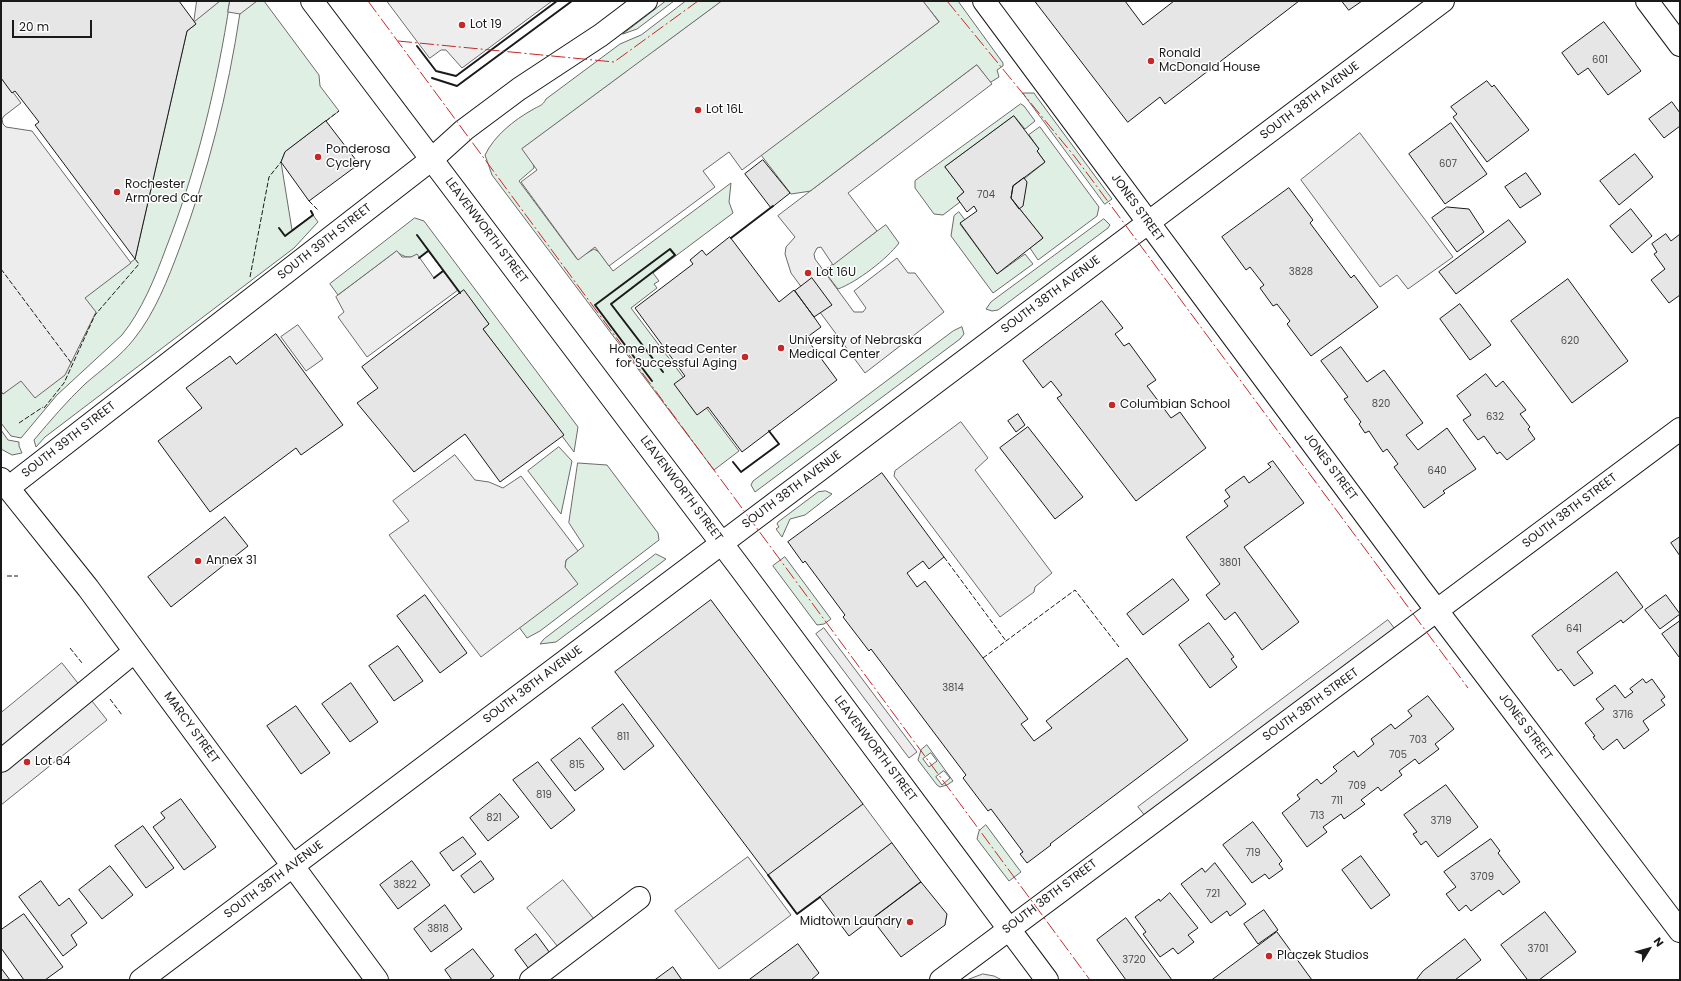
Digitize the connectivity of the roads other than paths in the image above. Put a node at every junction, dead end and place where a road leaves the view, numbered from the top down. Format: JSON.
{"nodes":[{"id":1,"x":312,"y":1,"type":"edge"},
{"id":2,"x":646,"y":1,"type":"edge"},
{"id":3,"x":984,"y":1,"type":"edge"},
{"id":4,"x":1443,"y":1,"type":"edge"},
{"id":5,"x":1647,"y":1,"type":"edge"},
{"id":6,"x":1680,"y":45,"type":"edge"},
{"id":7,"x":432,"y":159,"type":"junction"},
{"id":8,"x":1147,"y":222,"type":"junction"},
{"id":9,"x":1680,"y":429,"type":"edge"},
{"id":10,"x":5,"y":483,"type":"edge"},
{"id":11,"x":721,"y":542,"type":"junction"},
{"id":12,"x":1437,"y":611,"type":"junction"},
{"id":13,"x":134,"y":652,"type":"junction"},
{"id":14,"x":1,"y":761,"type":"edge"},
{"id":15,"x":292,"y":866,"type":"junction"},
{"id":16,"x":639,"y":898,"type":"dead end"},
{"id":17,"x":1008,"y":929,"type":"junction"},
{"id":18,"x":1680,"y":931,"type":"edge"},
{"id":19,"x":141,"y":980,"type":"edge"},
{"id":20,"x":376,"y":980,"type":"edge"},
{"id":21,"x":531,"y":980,"type":"edge"},
{"id":22,"x":941,"y":980,"type":"edge"},
{"id":23,"x":1047,"y":980,"type":"edge"}],
"edges":[{"from":1,"to":7,"type":"street","name":"LEAVENWORTH STREET"},
{"from":2,"to":7,"type":"street","name":"SOUTH 39TH STREET"},
{"from":3,"to":8,"type":"street","name":"JONES STREET"},
{"from":4,"to":8,"type":"street","name":"SOUTH 38TH AVENUE"},
{"from":5,"to":6,"type":"street"},
{"from":7,"to":10,"type":"street","name":"SOUTH 39TH STREET"},
{"from":7,"to":11,"type":"street","name":"LEAVENWORTH STREET"},
{"from":8,"to":11,"type":"street","name":"SOUTH 38TH AVENUE"},
{"from":8,"to":12,"type":"street","name":"JONES STREET"},
{"from":9,"to":12,"type":"street","name":"SOUTH 38TH STREET"},
{"from":10,"to":13,"type":"street","name":"MARCY STREET"},
{"from":11,"to":15,"type":"street","name":"SOUTH 38TH AVENUE"},
{"from":11,"to":17,"type":"street","name":"LEAVENWORTH STREET"},
{"from":12,"to":17,"type":"street","name":"SOUTH 38TH STREET"},
{"from":12,"to":18,"type":"street","name":"JONES STREET"},
{"from":13,"to":14,"type":"street"},
{"from":13,"to":15,"type":"street","name":"MARCY STREET"},
{"from":15,"to":19,"type":"street","name":"SOUTH 38TH AVENUE"},
{"from":15,"to":20,"type":"street","name":"MARCY STREET"},
{"from":16,"to":21,"type":"street"},
{"from":17,"to":22,"type":"street","name":"SOUTH 38TH STREET"},
{"from":17,"to":23,"type":"street","name":"LEAVENWORTH STREET"}]}
